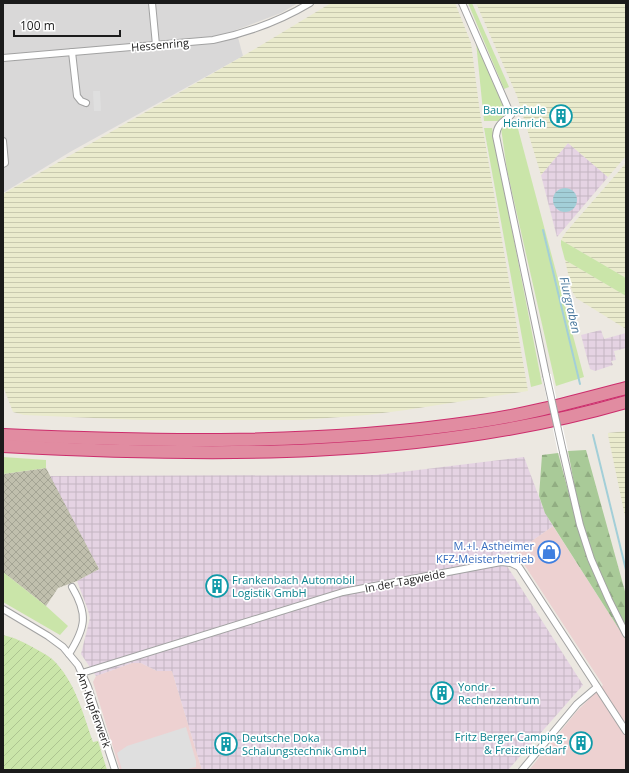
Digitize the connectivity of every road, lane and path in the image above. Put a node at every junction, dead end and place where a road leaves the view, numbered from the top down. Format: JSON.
{"nodes":[{"id":1,"x":152,"y":3,"type":"edge"},
{"id":2,"x":310,"y":3,"type":"edge"},
{"id":3,"x":462,"y":3,"type":"edge"},
{"id":4,"x":156,"y":45,"type":"junction"},
{"id":5,"x":72,"y":52,"type":"junction"},
{"id":6,"x":3,"y":58,"type":"edge"},
{"id":7,"x":86,"y":103,"type":"dead end"},
{"id":8,"x":3,"y":141,"type":"edge"},
{"id":9,"x":3,"y":164,"type":"edge"},
{"id":10,"x":626,"y":383,"type":"edge"},
{"id":11,"x":626,"y":388,"type":"edge"},
{"id":12,"x":572,"y":402,"type":"junction"},
{"id":13,"x":626,"y":402,"type":"edge"},
{"id":14,"x":626,"y":406,"type":"edge"},
{"id":15,"x":606,"y":408,"type":"junction"},
{"id":16,"x":3,"y":435,"type":"edge"},
{"id":17,"x":3,"y":446,"type":"edge"},
{"id":18,"x":72,"y":587,"type":"dead end"},
{"id":19,"x":5,"y":612,"type":"edge"},
{"id":20,"x":626,"y":634,"type":"edge"},
{"id":21,"x":69,"y":654,"type":"junction"},
{"id":22,"x":82,"y":673,"type":"junction"},
{"id":23,"x":596,"y":687,"type":"junction"},
{"id":24,"x":626,"y":731,"type":"edge"},
{"id":25,"x":115,"y":770,"type":"edge"},
{"id":26,"x":522,"y":770,"type":"edge"}],
"edges":[{"from":1,"to":4,"type":"street"},
{"from":2,"to":4,"type":"street","name":"Hessenring"},
{"from":3,"to":20,"type":"street","bridge":true},
{"from":4,"to":5,"type":"street","name":"Hessenring"},
{"from":5,"to":6,"type":"street","name":"Hessenring"},
{"from":5,"to":7,"type":"street"},
{"from":8,"to":9,"type":"street"},
{"from":10,"to":12,"type":"highway"},
{"from":11,"to":12,"type":"highway"},
{"from":12,"to":16,"type":"highway"},
{"from":13,"to":15,"type":"highway"},
{"from":14,"to":15,"type":"highway"},
{"from":15,"to":17,"type":"highway"},
{"from":18,"to":21,"type":"street"},
{"from":19,"to":21,"type":"street","name":"Am Kupferwerk"},
{"from":21,"to":22,"type":"street","name":"Am Kupferwerk"},
{"from":22,"to":23,"type":"street","name":"In der Tagweide"},
{"from":22,"to":25,"type":"street","name":"Am Kupferwerk"},
{"from":23,"to":24,"type":"street","name":"In der Tagweide"},
{"from":23,"to":26,"type":"street"}]}
